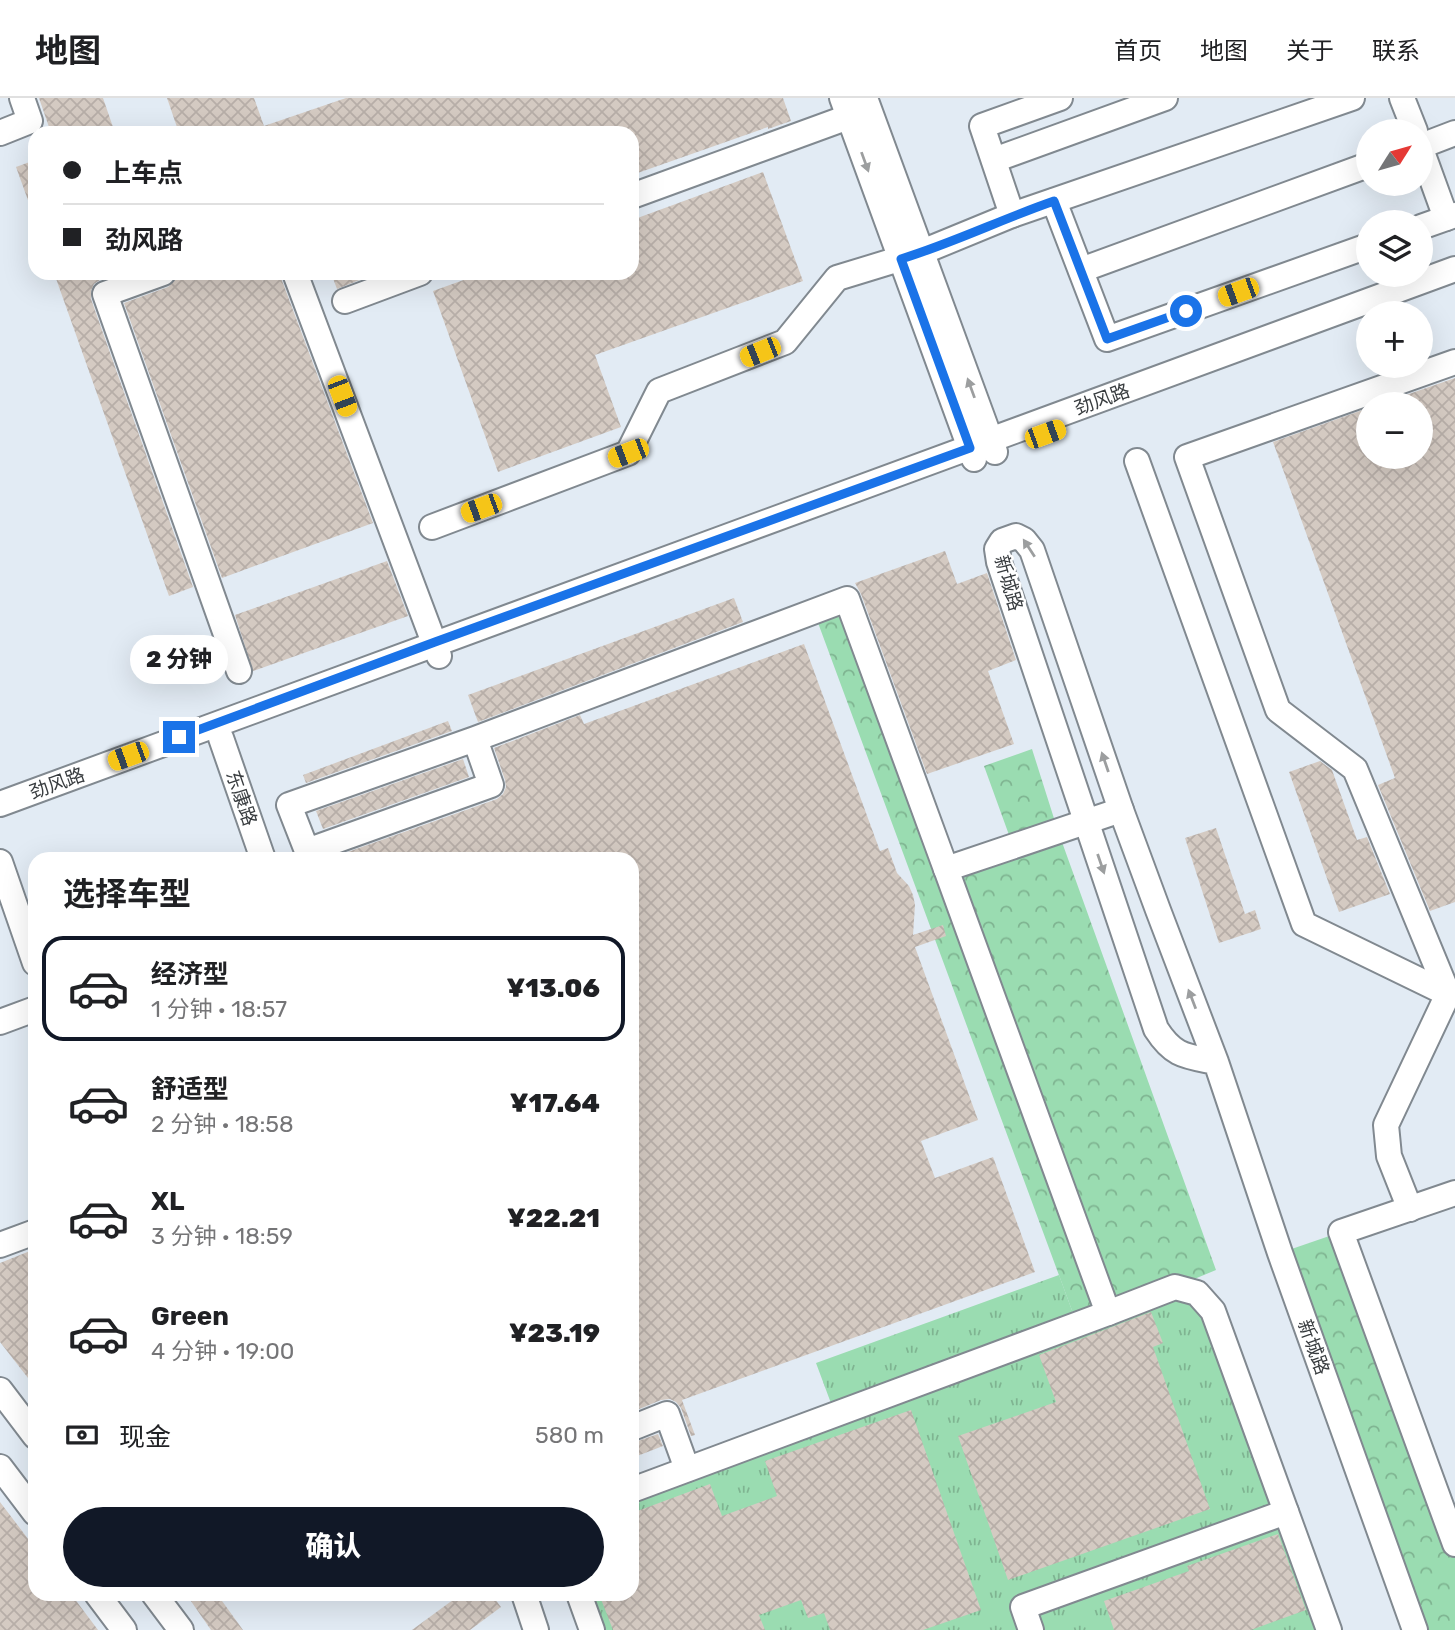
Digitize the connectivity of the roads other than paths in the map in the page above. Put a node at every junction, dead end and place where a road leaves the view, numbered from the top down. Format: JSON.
{"nodes":[{"id":1,"x":22,"y":98,"type":"edge"},
{"id":2,"x":1059,"y":98,"type":"edge"},
{"id":3,"x":1165,"y":98,"type":"edge"},
{"id":4,"x":1352,"y":98,"type":"edge"},
{"id":5,"x":1402,"y":98,"type":"edge"},
{"id":6,"x":856,"y":105,"type":"edge"},
{"id":7,"x":1410,"y":119,"type":"edge"},
{"id":8,"x":0,"y":133,"type":"edge"},
{"id":9,"x":1455,"y":133,"type":"edge"},
{"id":10,"x":1433,"y":142,"type":"edge"},
{"id":11,"x":994,"y":160,"type":"junction"},
{"id":12,"x":1356,"y":169,"type":"edge"},
{"id":13,"x":1433,"y":175,"type":"edge"},
{"id":14,"x":639,"y":193,"type":"edge"},
{"id":15,"x":1054,"y":201,"type":"junction"},
{"id":16,"x":1012,"y":215,"type":"junction"},
{"id":17,"x":1451,"y":217,"type":"edge"},
{"id":18,"x":1433,"y":224,"type":"edge"},
{"id":19,"x":1356,"y":250,"type":"edge"},
{"id":20,"x":911,"y":256,"type":"junction"},
{"id":21,"x":1455,"y":269,"type":"edge"},
{"id":22,"x":1081,"y":270,"type":"junction"},
{"id":23,"x":144,"y":280,"type":"edge"},
{"id":24,"x":298,"y":280,"type":"edge"},
{"id":25,"x":401,"y":280,"type":"edge"},
{"id":26,"x":1455,"y":286,"type":"edge"},
{"id":27,"x":345,"y":301,"type":"dead end"},
{"id":28,"x":1413,"y":301,"type":"edge"},
{"id":29,"x":1356,"y":321,"type":"edge"},
{"id":30,"x":1455,"y":362,"type":"edge"},
{"id":31,"x":982,"y":450,"type":"junction"},
{"id":32,"x":1137,"y":461,"type":"dead end"},
{"id":33,"x":432,"y":527,"type":"dead end"},
{"id":34,"x":437,"y":649,"type":"junction"},
{"id":35,"x":239,"y":671,"type":"dead end"},
{"id":36,"x":221,"y":738,"type":"junction"},
{"id":37,"x":475,"y":739,"type":"junction"},
{"id":38,"x":0,"y":804,"type":"edge"},
{"id":39,"x":1122,"y":810,"type":"junction"},
{"id":40,"x":0,"y":820,"type":"edge"},
{"id":41,"x":1086,"y":821,"type":"junction"},
{"id":42,"x":261,"y":852,"type":"edge"},
{"id":43,"x":0,"y":862,"type":"edge"},
{"id":44,"x":946,"y":869,"type":"junction"},
{"id":45,"x":28,"y":943,"type":"edge"},
{"id":46,"x":1452,"y":993,"type":"edge"},
{"id":47,"x":28,"y":1012,"type":"edge"},
{"id":48,"x":0,"y":1022,"type":"edge"},
{"id":49,"x":1216,"y":1062,"type":"junction"},
{"id":50,"x":1455,"y":1193,"type":"edge"},
{"id":51,"x":1410,"y":1209,"type":"junction"},
{"id":52,"x":28,"y":1235,"type":"edge"},
{"id":53,"x":0,"y":1245,"type":"edge"},
{"id":54,"x":1108,"y":1313,"type":"junction"},
{"id":55,"x":0,"y":1390,"type":"edge"},
{"id":56,"x":639,"y":1425,"type":"edge"},
{"id":57,"x":28,"y":1427,"type":"edge"},
{"id":58,"x":0,"y":1467,"type":"edge"},
{"id":59,"x":687,"y":1469,"type":"junction"},
{"id":60,"x":639,"y":1487,"type":"edge"},
{"id":61,"x":28,"y":1504,"type":"edge"},
{"id":62,"x":1286,"y":1511,"type":"junction"},
{"id":63,"x":1455,"y":1544,"type":"edge"},
{"id":64,"x":102,"y":1601,"type":"edge"},
{"id":65,"x":159,"y":1601,"type":"edge"},
{"id":66,"x":526,"y":1601,"type":"edge"},
{"id":67,"x":582,"y":1601,"type":"edge"},
{"id":68,"x":124,"y":1630,"type":"edge"},
{"id":69,"x":181,"y":1630,"type":"edge"},
{"id":70,"x":536,"y":1630,"type":"edge"},
{"id":71,"x":592,"y":1630,"type":"edge"},
{"id":72,"x":1031,"y":1630,"type":"edge"},
{"id":73,"x":1329,"y":1630,"type":"edge"},
{"id":74,"x":1415,"y":1630,"type":"edge"}],
"edges":[{"from":1,"to":8,"type":"street"},
{"from":2,"to":11,"type":"street"},
{"from":3,"to":11,"type":"street"},
{"from":4,"to":15,"type":"street"},
{"from":5,"to":7,"type":"street"},
{"from":6,"to":14,"type":"street"},
{"from":6,"to":20,"type":"street"},
{"from":9,"to":10,"type":"street"},
{"from":11,"to":16,"type":"street"},
{"from":12,"to":22,"type":"street"},
{"from":13,"to":17,"type":"street"},
{"from":15,"to":16,"type":"street"},
{"from":15,"to":22,"type":"street"},
{"from":16,"to":20,"type":"street"},
{"from":17,"to":18,"type":"street"},
{"from":19,"to":22,"type":"street"},
{"from":20,"to":31,"type":"street"},
{"from":20,"to":33,"type":"street"},
{"from":21,"to":31,"type":"street","name":"劲风路"},
{"from":23,"to":35,"type":"street"},
{"from":24,"to":34,"type":"street"},
{"from":25,"to":27,"type":"street"},
{"from":26,"to":28,"type":"street"},
{"from":29,"to":31,"type":"street","name":"劲风路"},
{"from":30,"to":46,"type":"street"},
{"from":31,"to":34,"type":"street","name":"劲风路"},
{"from":32,"to":46,"type":"street"},
{"from":34,"to":36,"type":"street","name":"劲风路"},
{"from":34,"to":38,"type":"street","name":"劲风路"},
{"from":36,"to":40,"type":"street","name":"劲风路"},
{"from":36,"to":42,"type":"street","name":"东康路"},
{"from":37,"to":37,"type":"street"},
{"from":37,"to":44,"type":"street"},
{"from":39,"to":41,"type":"street"},
{"from":39,"to":41,"type":"street","name":"新城路","one_way":true},
{"from":49,"to":39,"type":"street","name":"新城路","one_way":true},
{"from":41,"to":44,"type":"street"},
{"from":41,"to":49,"type":"street","name":"新城路","one_way":true},
{"from":43,"to":45,"type":"street"},
{"from":44,"to":54,"type":"street"},
{"from":46,"to":51,"type":"street"},
{"from":47,"to":48,"type":"street"},
{"from":49,"to":74,"type":"street","name":"新城路"},
{"from":50,"to":51,"type":"street"},
{"from":51,"to":63,"type":"street"},
{"from":52,"to":53,"type":"street"},
{"from":54,"to":59,"type":"street"},
{"from":54,"to":62,"type":"street"},
{"from":55,"to":57,"type":"street"},
{"from":56,"to":59,"type":"street"},
{"from":58,"to":61,"type":"street"},
{"from":59,"to":60,"type":"street"},
{"from":62,"to":72,"type":"street"},
{"from":62,"to":73,"type":"street"},
{"from":64,"to":68,"type":"street"},
{"from":65,"to":69,"type":"street"},
{"from":66,"to":70,"type":"street"},
{"from":67,"to":71,"type":"street"}]}
